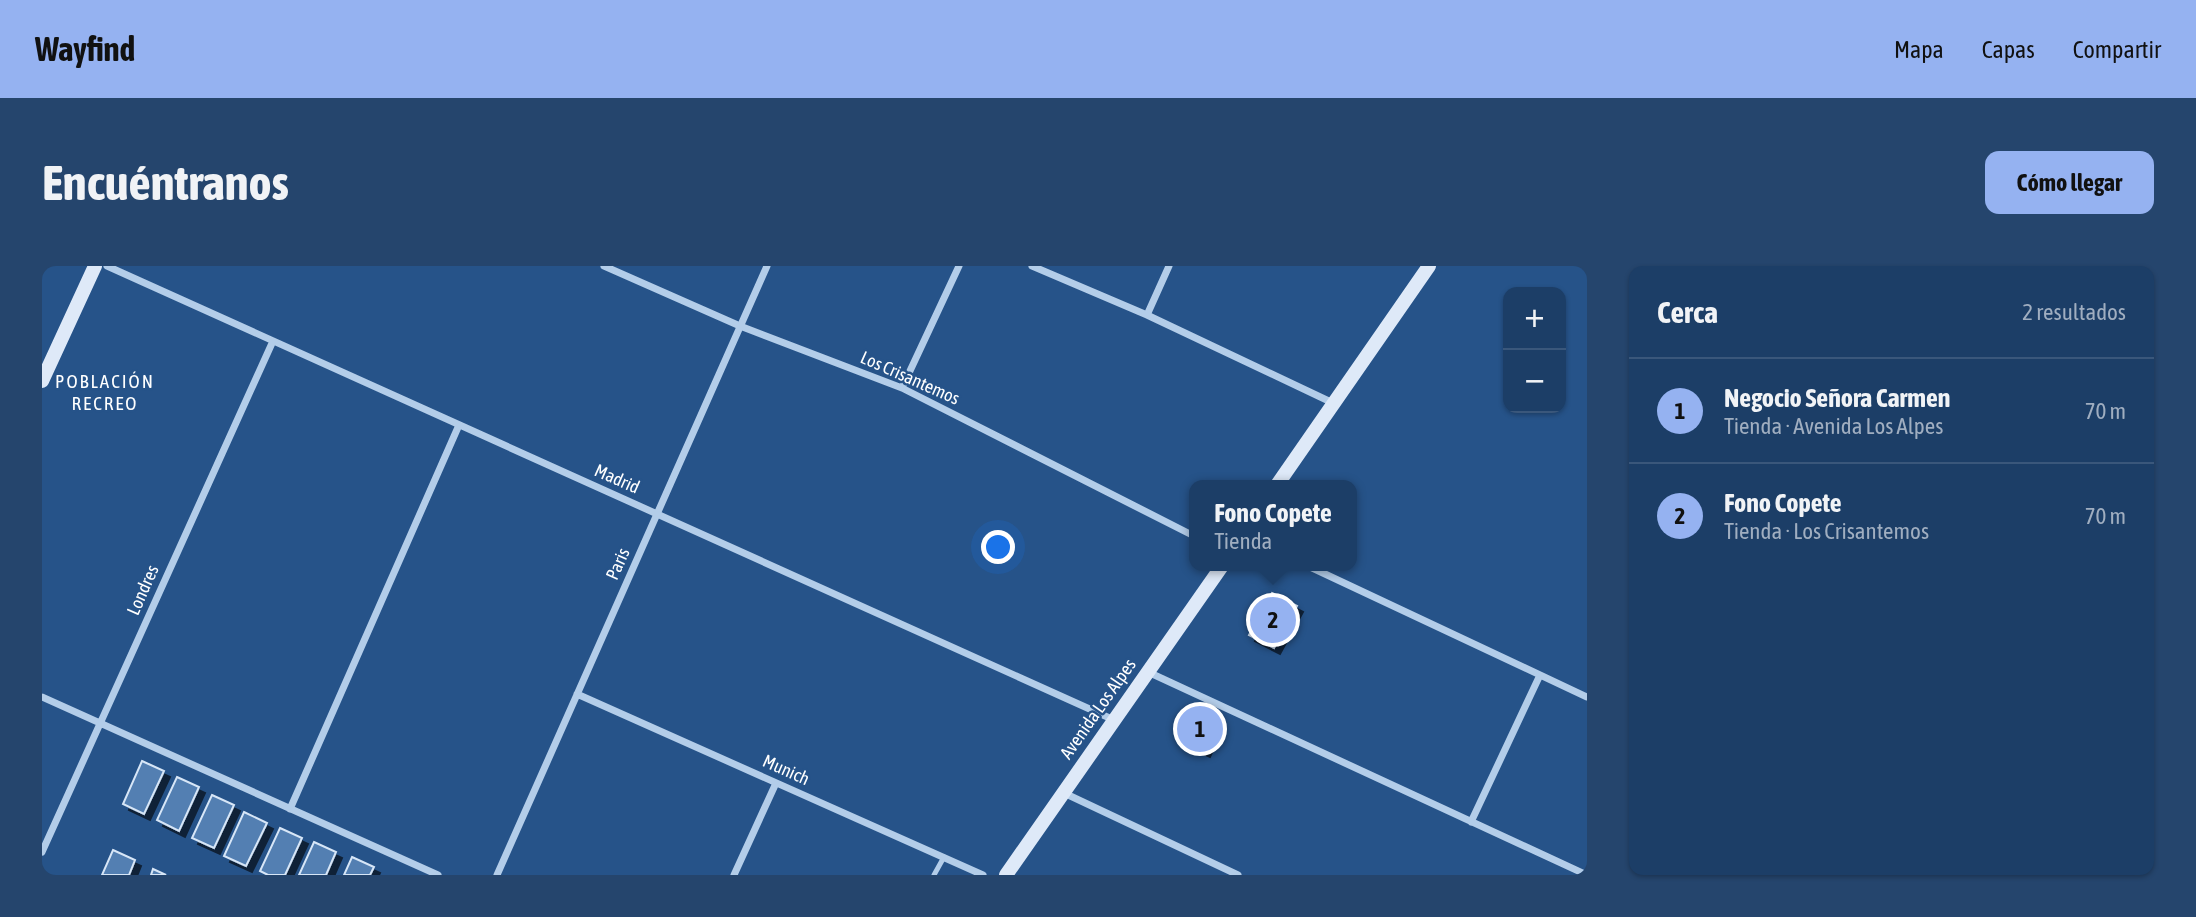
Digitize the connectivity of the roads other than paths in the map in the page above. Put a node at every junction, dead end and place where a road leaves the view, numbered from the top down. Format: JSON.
{"nodes":[{"id":1,"x":95,"y":266,"type":"edge"},
{"id":2,"x":107,"y":266,"type":"edge"},
{"id":3,"x":604,"y":266,"type":"edge"},
{"id":4,"x":767,"y":266,"type":"edge"},
{"id":5,"x":959,"y":266,"type":"edge"},
{"id":6,"x":1032,"y":266,"type":"edge"},
{"id":7,"x":1170,"y":266,"type":"edge"},
{"id":8,"x":1429,"y":266,"type":"edge"},
{"id":9,"x":1147,"y":315,"type":"junction"},
{"id":10,"x":740,"y":326,"type":"junction"},
{"id":11,"x":273,"y":341,"type":"junction"},
{"id":12,"x":42,"y":381,"type":"edge"},
{"id":13,"x":902,"y":388,"type":"junction"},
{"id":14,"x":1333,"y":403,"type":"junction"},
{"id":15,"x":458,"y":425,"type":"junction"},
{"id":16,"x":1280,"y":480,"type":"edge"},
{"id":17,"x":657,"y":514,"type":"junction"},
{"id":18,"x":1189,"y":533,"type":"edge"},
{"id":19,"x":1219,"y":571,"type":"edge"},
{"id":20,"x":1319,"y":571,"type":"edge"},
{"id":21,"x":1148,"y":672,"type":"junction"},
{"id":22,"x":1540,"y":674,"type":"junction"},
{"id":23,"x":577,"y":694,"type":"junction"},
{"id":24,"x":42,"y":696,"type":"edge"},
{"id":25,"x":1587,"y":697,"type":"edge"},
{"id":26,"x":1114,"y":720,"type":"junction"},
{"id":27,"x":100,"y":723,"type":"junction"},
{"id":28,"x":776,"y":783,"type":"junction"},
{"id":29,"x":1063,"y":793,"type":"junction"},
{"id":30,"x":290,"y":808,"type":"junction"},
{"id":31,"x":1471,"y":822,"type":"junction"},
{"id":32,"x":42,"y":852,"type":"edge"},
{"id":33,"x":944,"y":858,"type":"junction"},
{"id":34,"x":1228,"y":873,"type":"edge"},
{"id":35,"x":438,"y":875,"type":"edge"},
{"id":36,"x":497,"y":875,"type":"edge"},
{"id":37,"x":734,"y":875,"type":"edge"},
{"id":38,"x":934,"y":875,"type":"edge"},
{"id":39,"x":983,"y":875,"type":"edge"},
{"id":40,"x":1006,"y":875,"type":"edge"},
{"id":41,"x":1238,"y":875,"type":"edge"},
{"id":42,"x":1587,"y":875,"type":"edge"}],
"edges":[{"from":1,"to":12,"type":"street"},
{"from":2,"to":11,"type":"street","name":"Madrid"},
{"from":3,"to":10,"type":"street","name":"Los Crisantemos"},
{"from":4,"to":10,"type":"street","name":"Paris"},
{"from":5,"to":13,"type":"street"},
{"from":6,"to":9,"type":"street"},
{"from":7,"to":9,"type":"street"},
{"from":8,"to":14,"type":"street"},
{"from":9,"to":14,"type":"street"},
{"from":10,"to":13,"type":"street","name":"Los Crisantemos"},
{"from":10,"to":17,"type":"street","name":"Paris"},
{"from":11,"to":15,"type":"street","name":"Madrid"},
{"from":11,"to":27,"type":"street","name":"Londres"},
{"from":13,"to":18,"type":"street","name":"Los Crisantemos"},
{"from":14,"to":16,"type":"street"},
{"from":15,"to":17,"type":"street","name":"Madrid"},
{"from":15,"to":30,"type":"street"},
{"from":17,"to":23,"type":"street","name":"Paris"},
{"from":17,"to":26,"type":"street","name":"Madrid"},
{"from":19,"to":21,"type":"street","name":"Avenida Los Alpes"},
{"from":20,"to":22,"type":"street"},
{"from":21,"to":26,"type":"street","name":"Avenida Los Alpes"},
{"from":21,"to":31,"type":"street"},
{"from":22,"to":25,"type":"street"},
{"from":22,"to":31,"type":"street"},
{"from":23,"to":28,"type":"street","name":"Munich"},
{"from":23,"to":36,"type":"street","name":"Paris"},
{"from":24,"to":27,"type":"street"},
{"from":26,"to":29,"type":"street","name":"Avenida Los Alpes"},
{"from":27,"to":30,"type":"street"},
{"from":27,"to":32,"type":"street","name":"Londres"},
{"from":28,"to":33,"type":"street","name":"Munich"},
{"from":28,"to":37,"type":"street"},
{"from":29,"to":34,"type":"street"},
{"from":29,"to":40,"type":"street","name":"Avenida Los Alpes"},
{"from":30,"to":35,"type":"street"},
{"from":31,"to":42,"type":"street"},
{"from":33,"to":38,"type":"lane"},
{"from":33,"to":39,"type":"street","name":"Munich"},
{"from":34,"to":41,"type":"street"}]}
